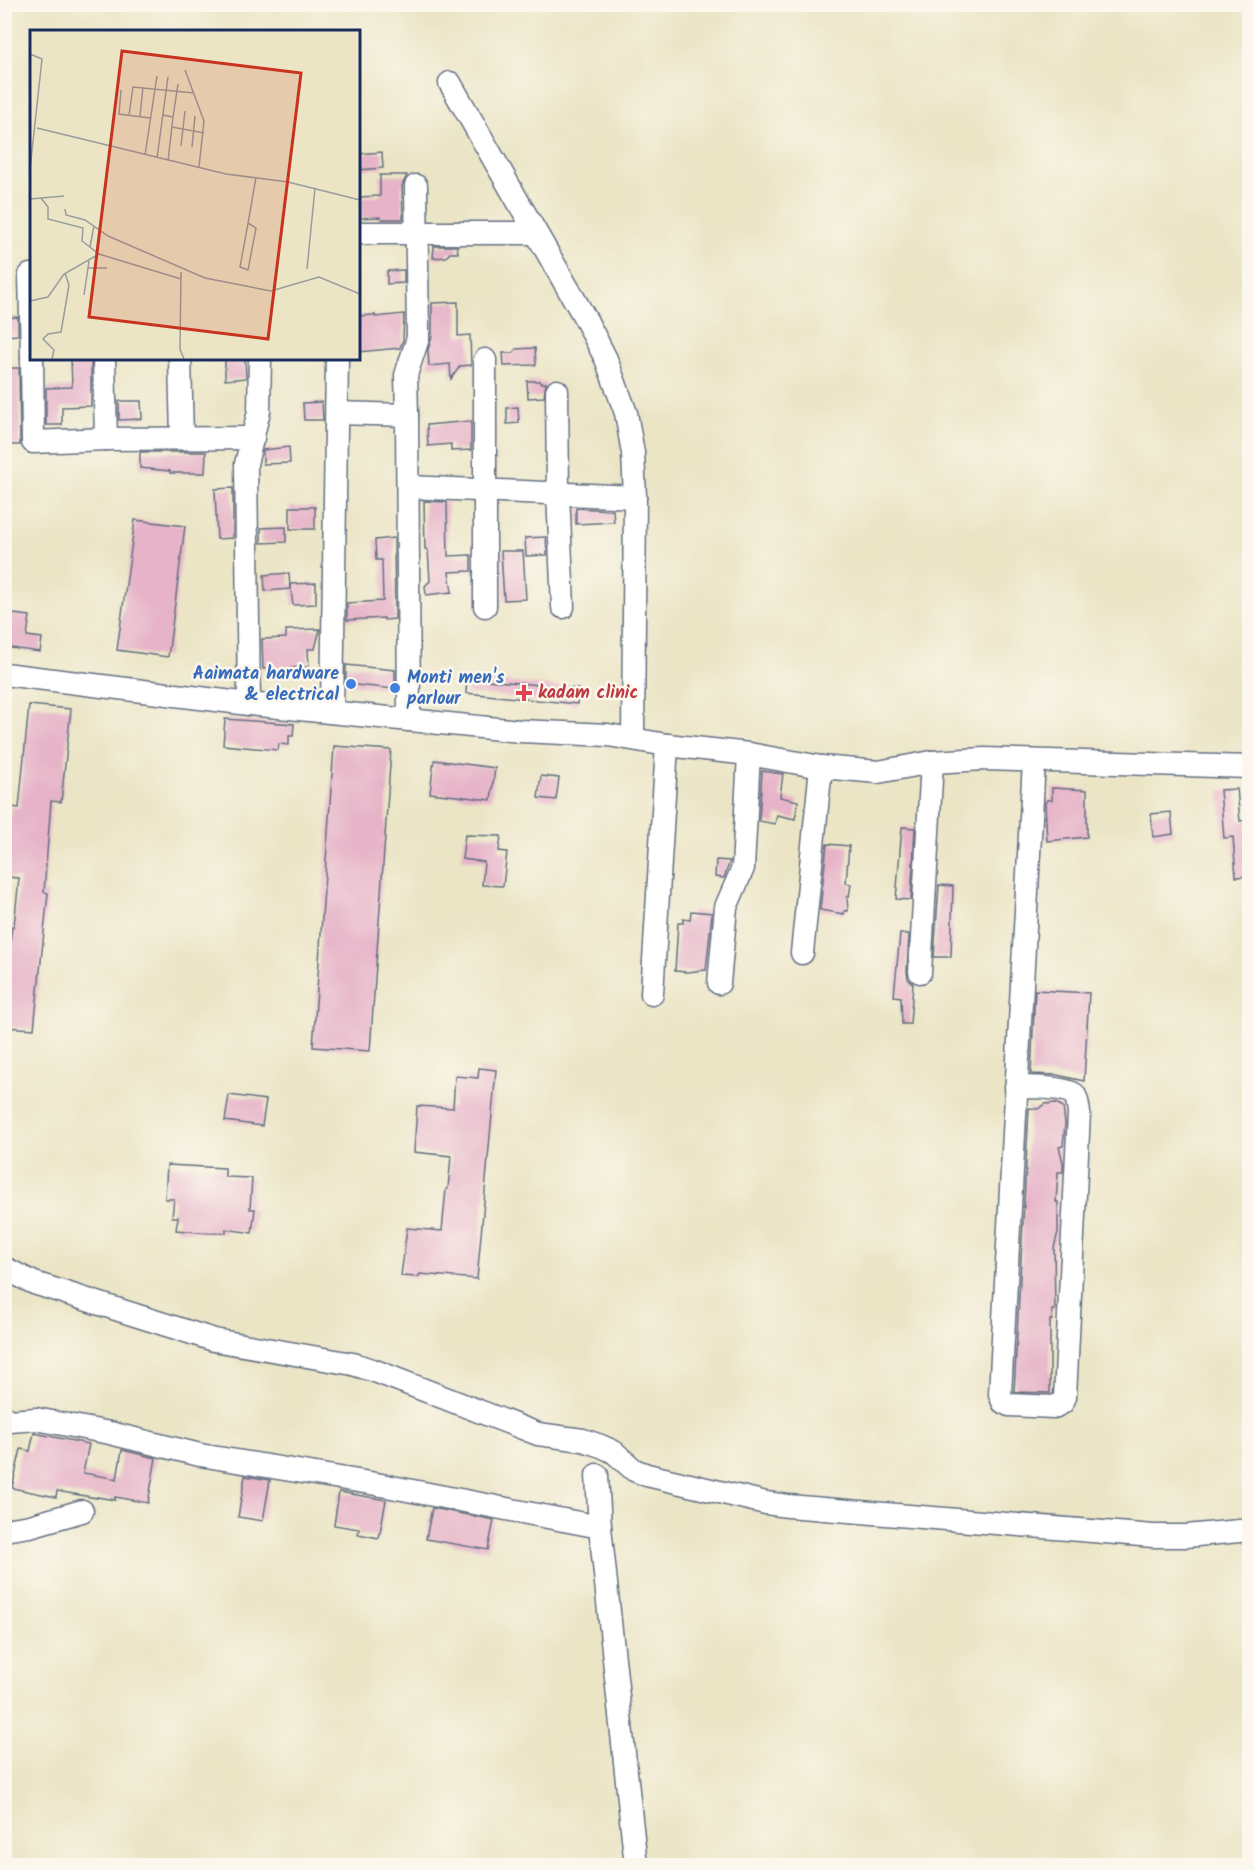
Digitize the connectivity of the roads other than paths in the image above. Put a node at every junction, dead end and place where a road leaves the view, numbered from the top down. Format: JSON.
{"nodes":[{"id":1,"x":450,"y":83,"type":"dead end"},
{"id":2,"x":416,"y":186,"type":"dead end"},
{"id":3,"x":360,"y":233,"type":"edge"},
{"id":4,"x":417,"y":233,"type":"junction"},
{"id":5,"x":535,"y":233,"type":"junction"},
{"id":6,"x":32,"y":360,"type":"edge"},
{"id":7,"x":104,"y":360,"type":"edge"},
{"id":8,"x":180,"y":360,"type":"edge"},
{"id":9,"x":260,"y":360,"type":"edge"},
{"id":10,"x":337,"y":360,"type":"edge"},
{"id":11,"x":485,"y":360,"type":"dead end"},
{"id":12,"x":557,"y":391,"type":"dead end"},
{"id":13,"x":337,"y":413,"type":"junction"},
{"id":14,"x":407,"y":415,"type":"junction"},
{"id":15,"x":182,"y":438,"type":"junction"},
{"id":16,"x":253,"y":438,"type":"junction"},
{"id":17,"x":106,"y":439,"type":"junction"},
{"id":18,"x":408,"y":487,"type":"junction"},
{"id":19,"x":485,"y":490,"type":"junction"},
{"id":20,"x":558,"y":493,"type":"junction"},
{"id":21,"x":635,"y":497,"type":"junction"},
{"id":22,"x":485,"y":606,"type":"dead end"},
{"id":23,"x":563,"y":607,"type":"dead end"},
{"id":24,"x":4,"y":674,"type":"edge"},
{"id":25,"x":249,"y":704,"type":"junction"},
{"id":26,"x":332,"y":712,"type":"junction"},
{"id":27,"x":409,"y":720,"type":"junction"},
{"id":28,"x":633,"y":738,"type":"junction"},
{"id":29,"x":667,"y":745,"type":"junction"},
{"id":30,"x":748,"y":754,"type":"junction"},
{"id":31,"x":1034,"y":761,"type":"junction"},
{"id":32,"x":932,"y":762,"type":"junction"},
{"id":33,"x":821,"y":767,"type":"junction"},
{"id":34,"x":1250,"y":767,"type":"edge"},
{"id":35,"x":802,"y":953,"type":"dead end"},
{"id":36,"x":920,"y":972,"type":"dead end"},
{"id":37,"x":719,"y":983,"type":"dead end"},
{"id":38,"x":652,"y":994,"type":"dead end"},
{"id":39,"x":1016,"y":1086,"type":"junction"},
{"id":40,"x":4,"y":1268,"type":"edge"},
{"id":41,"x":6,"y":1422,"type":"edge"},
{"id":42,"x":597,"y":1475,"type":"dead end"},
{"id":43,"x":82,"y":1511,"type":"dead end"},
{"id":44,"x":600,"y":1527,"type":"junction"},
{"id":45,"x":4,"y":1530,"type":"edge"},
{"id":46,"x":1250,"y":1530,"type":"edge"},
{"id":47,"x":636,"y":1866,"type":"edge"}],
"edges":[{"from":1,"to":5,"type":"street"},
{"from":2,"to":4,"type":"street"},
{"from":3,"to":4,"type":"street"},
{"from":4,"to":5,"type":"street"},
{"from":4,"to":14,"type":"street"},
{"from":5,"to":21,"type":"street"},
{"from":6,"to":17,"type":"street"},
{"from":7,"to":17,"type":"street"},
{"from":8,"to":15,"type":"street"},
{"from":9,"to":16,"type":"street"},
{"from":10,"to":13,"type":"street"},
{"from":11,"to":19,"type":"street"},
{"from":12,"to":20,"type":"street"},
{"from":13,"to":14,"type":"street"},
{"from":13,"to":26,"type":"street"},
{"from":14,"to":18,"type":"street"},
{"from":15,"to":16,"type":"street"},
{"from":15,"to":17,"type":"street"},
{"from":16,"to":25,"type":"street"},
{"from":18,"to":19,"type":"street"},
{"from":18,"to":27,"type":"street"},
{"from":19,"to":20,"type":"street"},
{"from":19,"to":22,"type":"street"},
{"from":20,"to":21,"type":"street"},
{"from":20,"to":23,"type":"street"},
{"from":21,"to":28,"type":"street"},
{"from":24,"to":25,"type":"street"},
{"from":25,"to":26,"type":"street"},
{"from":26,"to":27,"type":"street"},
{"from":27,"to":28,"type":"street"},
{"from":28,"to":29,"type":"street"},
{"from":29,"to":30,"type":"street"},
{"from":29,"to":38,"type":"street"},
{"from":30,"to":33,"type":"street"},
{"from":30,"to":37,"type":"street"},
{"from":31,"to":32,"type":"street"},
{"from":31,"to":34,"type":"street"},
{"from":31,"to":39,"type":"street"},
{"from":32,"to":33,"type":"street"},
{"from":32,"to":36,"type":"street"},
{"from":33,"to":35,"type":"street"},
{"from":39,"to":39,"type":"street"},
{"from":40,"to":46,"type":"street"},
{"from":41,"to":44,"type":"street"},
{"from":42,"to":44,"type":"street"},
{"from":43,"to":45,"type":"street"},
{"from":44,"to":47,"type":"street"}]}
